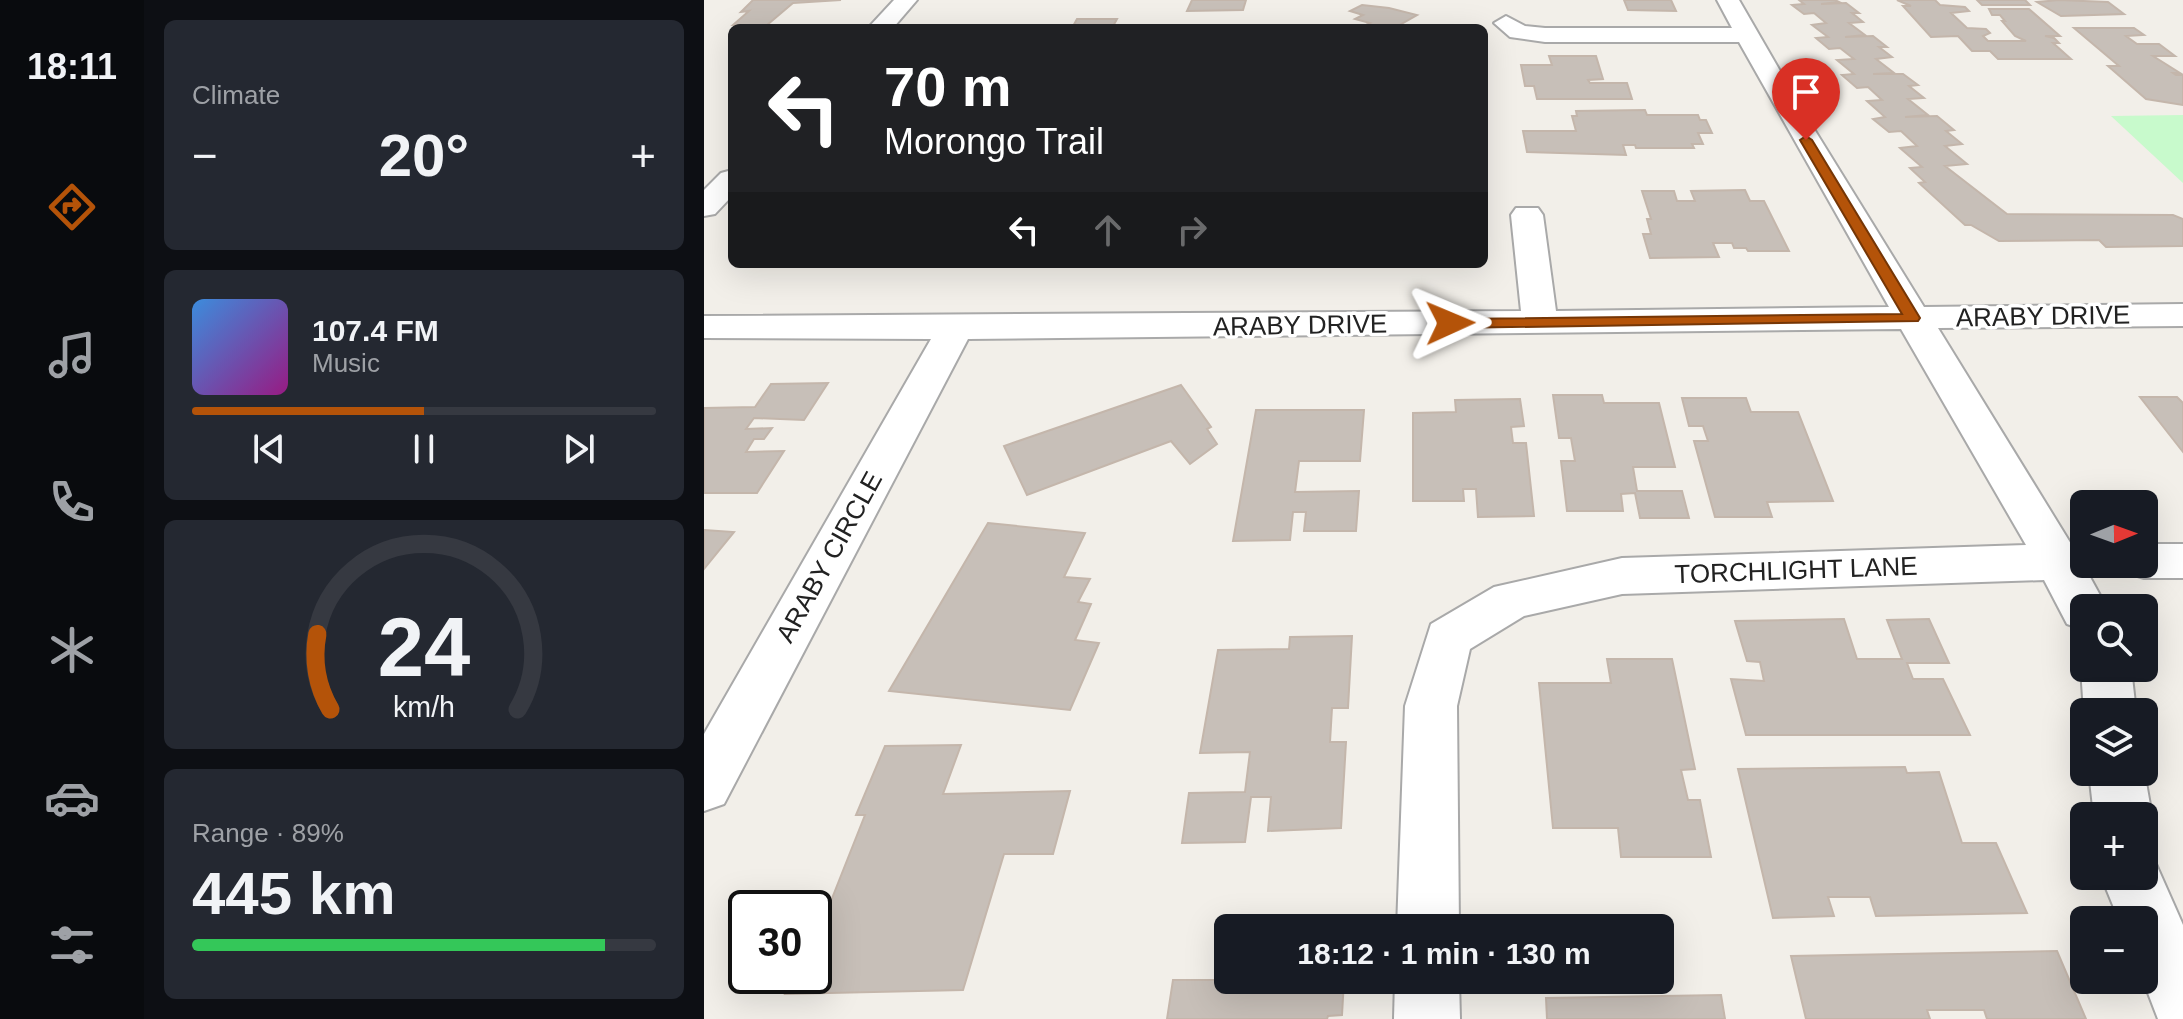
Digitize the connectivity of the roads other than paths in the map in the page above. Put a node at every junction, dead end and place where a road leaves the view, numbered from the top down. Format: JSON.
{"nodes":[{"id":1,"x":906,"y":0,"type":"edge"},
{"id":2,"x":1728,"y":0,"type":"edge"},
{"id":3,"x":1506,"y":23,"type":"dead end"},
{"id":4,"x":884,"y":24,"type":"edge"},
{"id":5,"x":1748,"y":35,"type":"junction"},
{"id":6,"x":728,"y":183,"type":"edge"},
{"id":7,"x":704,"y":207,"type":"edge"},
{"id":8,"x":1527,"y":215,"type":"dead end"},
{"id":9,"x":2183,"y":315,"type":"edge"},
{"id":10,"x":1912,"y":318,"type":"junction"},
{"id":11,"x":1540,"y":322,"type":"junction"},
{"id":12,"x":704,"y":327,"type":"edge"},
{"id":13,"x":955,"y":328,"type":"junction"},
{"id":14,"x":2070,"y":559,"type":"edge"},
{"id":15,"x":2070,"y":561,"type":"edge"},
{"id":16,"x":2158,"y":561,"type":"edge"},
{"id":17,"x":2183,"y":561,"type":"edge"},
{"id":18,"x":704,"y":786,"type":"edge"},
{"id":19,"x":2137,"y":890,"type":"edge"},
{"id":20,"x":1428,"y":914,"type":"edge"},
{"id":21,"x":1427,"y":994,"type":"edge"},
{"id":22,"x":2183,"y":1000,"type":"edge"},
{"id":23,"x":1427,"y":1019,"type":"edge"}],
"edges":[{"from":1,"to":4,"type":"street"},
{"from":2,"to":5,"type":"street"},
{"from":3,"to":5,"type":"street"},
{"from":5,"to":10,"type":"street"},
{"from":6,"to":7,"type":"street"},
{"from":8,"to":11,"type":"street"},
{"from":9,"to":10,"type":"street","name":"ARABY DRIVE"},
{"from":10,"to":11,"type":"street","name":"ARABY DRIVE"},
{"from":10,"to":14,"type":"street"},
{"from":11,"to":13,"type":"street","name":"ARABY DRIVE"},
{"from":12,"to":13,"type":"street","name":"ARABY DRIVE"},
{"from":13,"to":18,"type":"street","name":"ARABY CIRCLE"},
{"from":15,"to":20,"type":"street","name":"TORCHLIGHT LANE"},
{"from":16,"to":17,"type":"street"},
{"from":19,"to":22,"type":"street"},
{"from":21,"to":23,"type":"street"}]}
